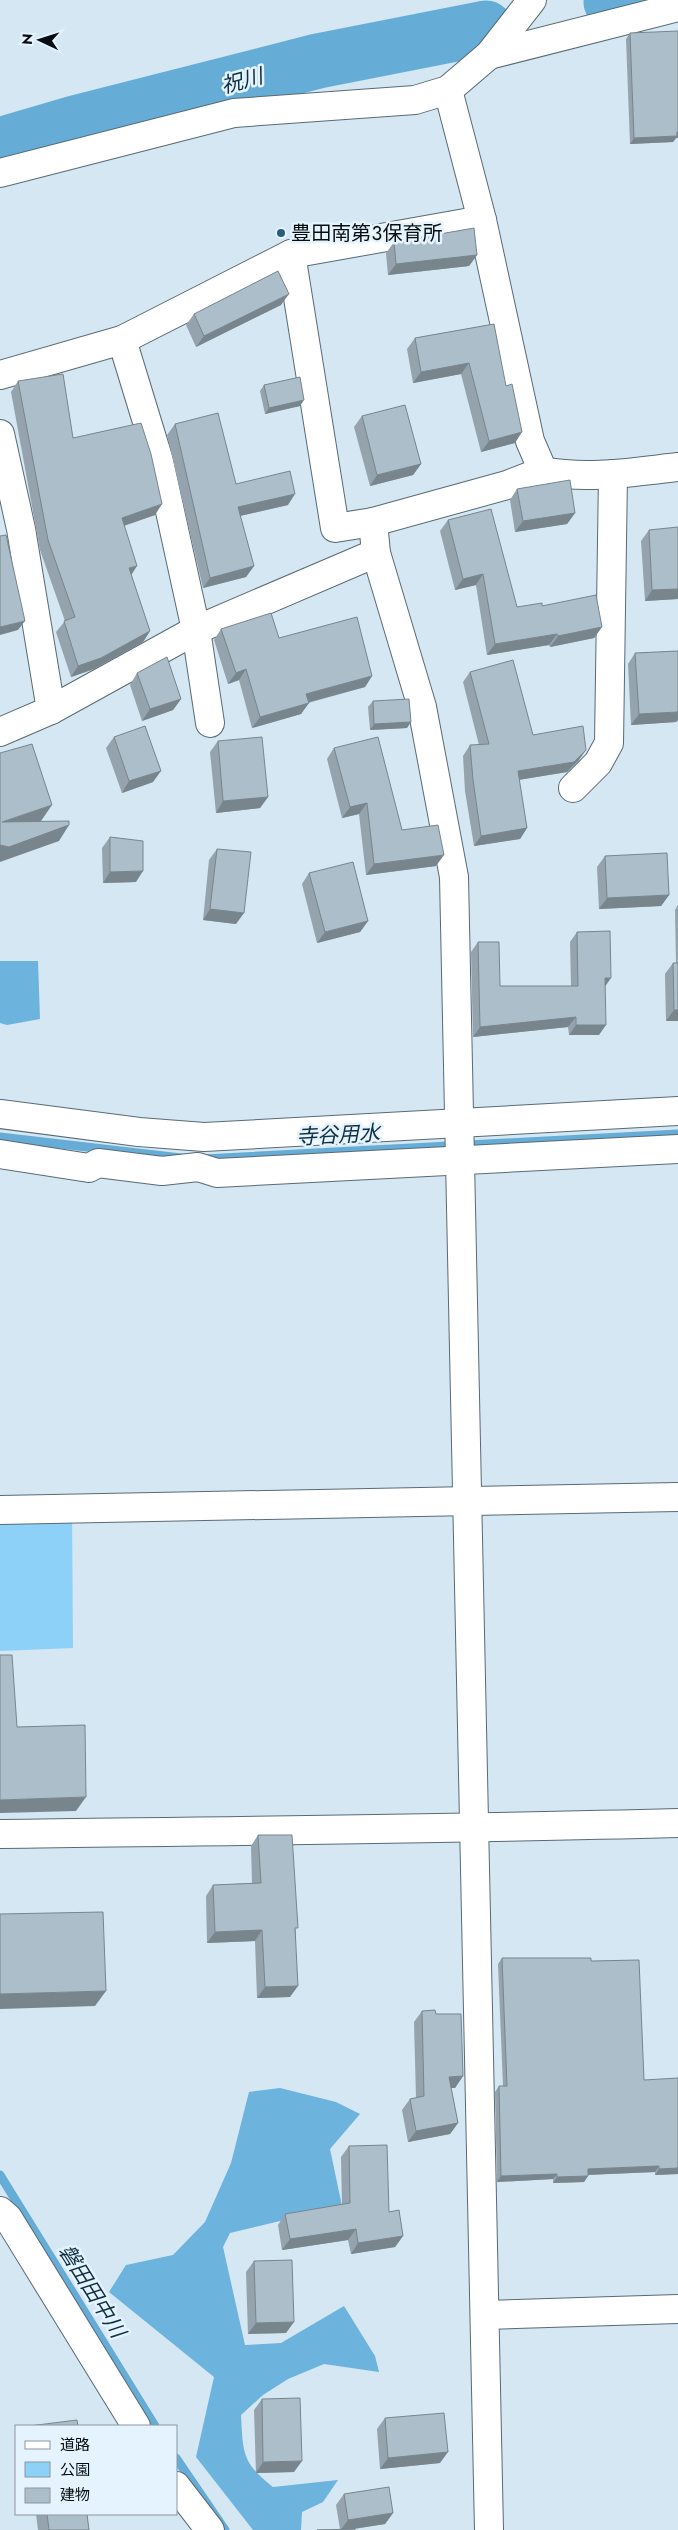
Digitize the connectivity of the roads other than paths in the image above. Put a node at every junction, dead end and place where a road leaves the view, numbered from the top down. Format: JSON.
{"nodes":[{"id":1,"x":532,"y":0,"type":"edge"},
{"id":2,"x":678,"y":7,"type":"edge"},
{"id":3,"x":489,"y":56,"type":"junction"},
{"id":4,"x":448,"y":90,"type":"junction"},
{"id":5,"x":0,"y":173,"type":"edge"},
{"id":6,"x":482,"y":220,"type":"junction"},
{"id":7,"x":291,"y":254,"type":"junction"},
{"id":8,"x":122,"y":340,"type":"junction"},
{"id":9,"x":0,"y":374,"type":"edge"},
{"id":10,"x":0,"y":434,"type":"edge"},
{"id":11,"x":678,"y":467,"type":"edge"},
{"id":12,"x":543,"y":471,"type":"junction"},
{"id":13,"x":613,"y":474,"type":"junction"},
{"id":14,"x":373,"y":522,"type":"junction"},
{"id":15,"x":376,"y":553,"type":"junction"},
{"id":16,"x":196,"y":630,"type":"junction"},
{"id":17,"x":51,"y":710,"type":"junction"},
{"id":18,"x":210,"y":723,"type":"dead end"},
{"id":19,"x":0,"y":732,"type":"edge"},
{"id":20,"x":573,"y":788,"type":"dead end"},
{"id":21,"x":678,"y":1111,"type":"edge"},
{"id":22,"x":0,"y":1114,"type":"edge"},
{"id":23,"x":459,"y":1122,"type":"junction"},
{"id":24,"x":678,"y":1149,"type":"edge"},
{"id":25,"x":0,"y":1154,"type":"edge"},
{"id":26,"x":460,"y":1161,"type":"junction"},
{"id":27,"x":678,"y":1497,"type":"edge"},
{"id":28,"x":467,"y":1500,"type":"junction"},
{"id":29,"x":0,"y":1510,"type":"edge"},
{"id":30,"x":678,"y":1823,"type":"edge"},
{"id":31,"x":474,"y":1829,"type":"junction"},
{"id":32,"x":0,"y":1834,"type":"edge"},
{"id":33,"x":0,"y":2211,"type":"edge"},
{"id":34,"x":678,"y":2309,"type":"edge"},
{"id":35,"x":486,"y":2314,"type":"junction"},
{"id":36,"x":135,"y":2425,"type":"edge"},
{"id":37,"x":178,"y":2489,"type":"edge"},
{"id":38,"x":210,"y":2530,"type":"edge"},
{"id":39,"x":489,"y":2530,"type":"edge"}],
"edges":[{"from":1,"to":3,"type":"street"},
{"from":2,"to":3,"type":"street"},
{"from":3,"to":4,"type":"street"},
{"from":4,"to":5,"type":"street"},
{"from":4,"to":6,"type":"street"},
{"from":6,"to":7,"type":"street"},
{"from":6,"to":12,"type":"street"},
{"from":7,"to":8,"type":"street"},
{"from":7,"to":14,"type":"street"},
{"from":8,"to":9,"type":"street"},
{"from":8,"to":16,"type":"street"},
{"from":10,"to":17,"type":"street"},
{"from":11,"to":13,"type":"street"},
{"from":12,"to":13,"type":"street"},
{"from":12,"to":14,"type":"street"},
{"from":13,"to":20,"type":"street"},
{"from":14,"to":15,"type":"street"},
{"from":15,"to":16,"type":"street"},
{"from":15,"to":23,"type":"street"},
{"from":16,"to":17,"type":"street"},
{"from":16,"to":18,"type":"street"},
{"from":17,"to":19,"type":"street"},
{"from":21,"to":23,"type":"street"},
{"from":22,"to":23,"type":"street"},
{"from":23,"to":26,"type":"street"},
{"from":24,"to":26,"type":"street"},
{"from":25,"to":26,"type":"street"},
{"from":26,"to":28,"type":"street"},
{"from":27,"to":28,"type":"street"},
{"from":28,"to":29,"type":"street"},
{"from":28,"to":31,"type":"street"},
{"from":30,"to":31,"type":"street"},
{"from":31,"to":32,"type":"street"},
{"from":31,"to":35,"type":"street"},
{"from":33,"to":36,"type":"street"},
{"from":34,"to":35,"type":"street"},
{"from":35,"to":39,"type":"street"},
{"from":37,"to":38,"type":"street"}]}
